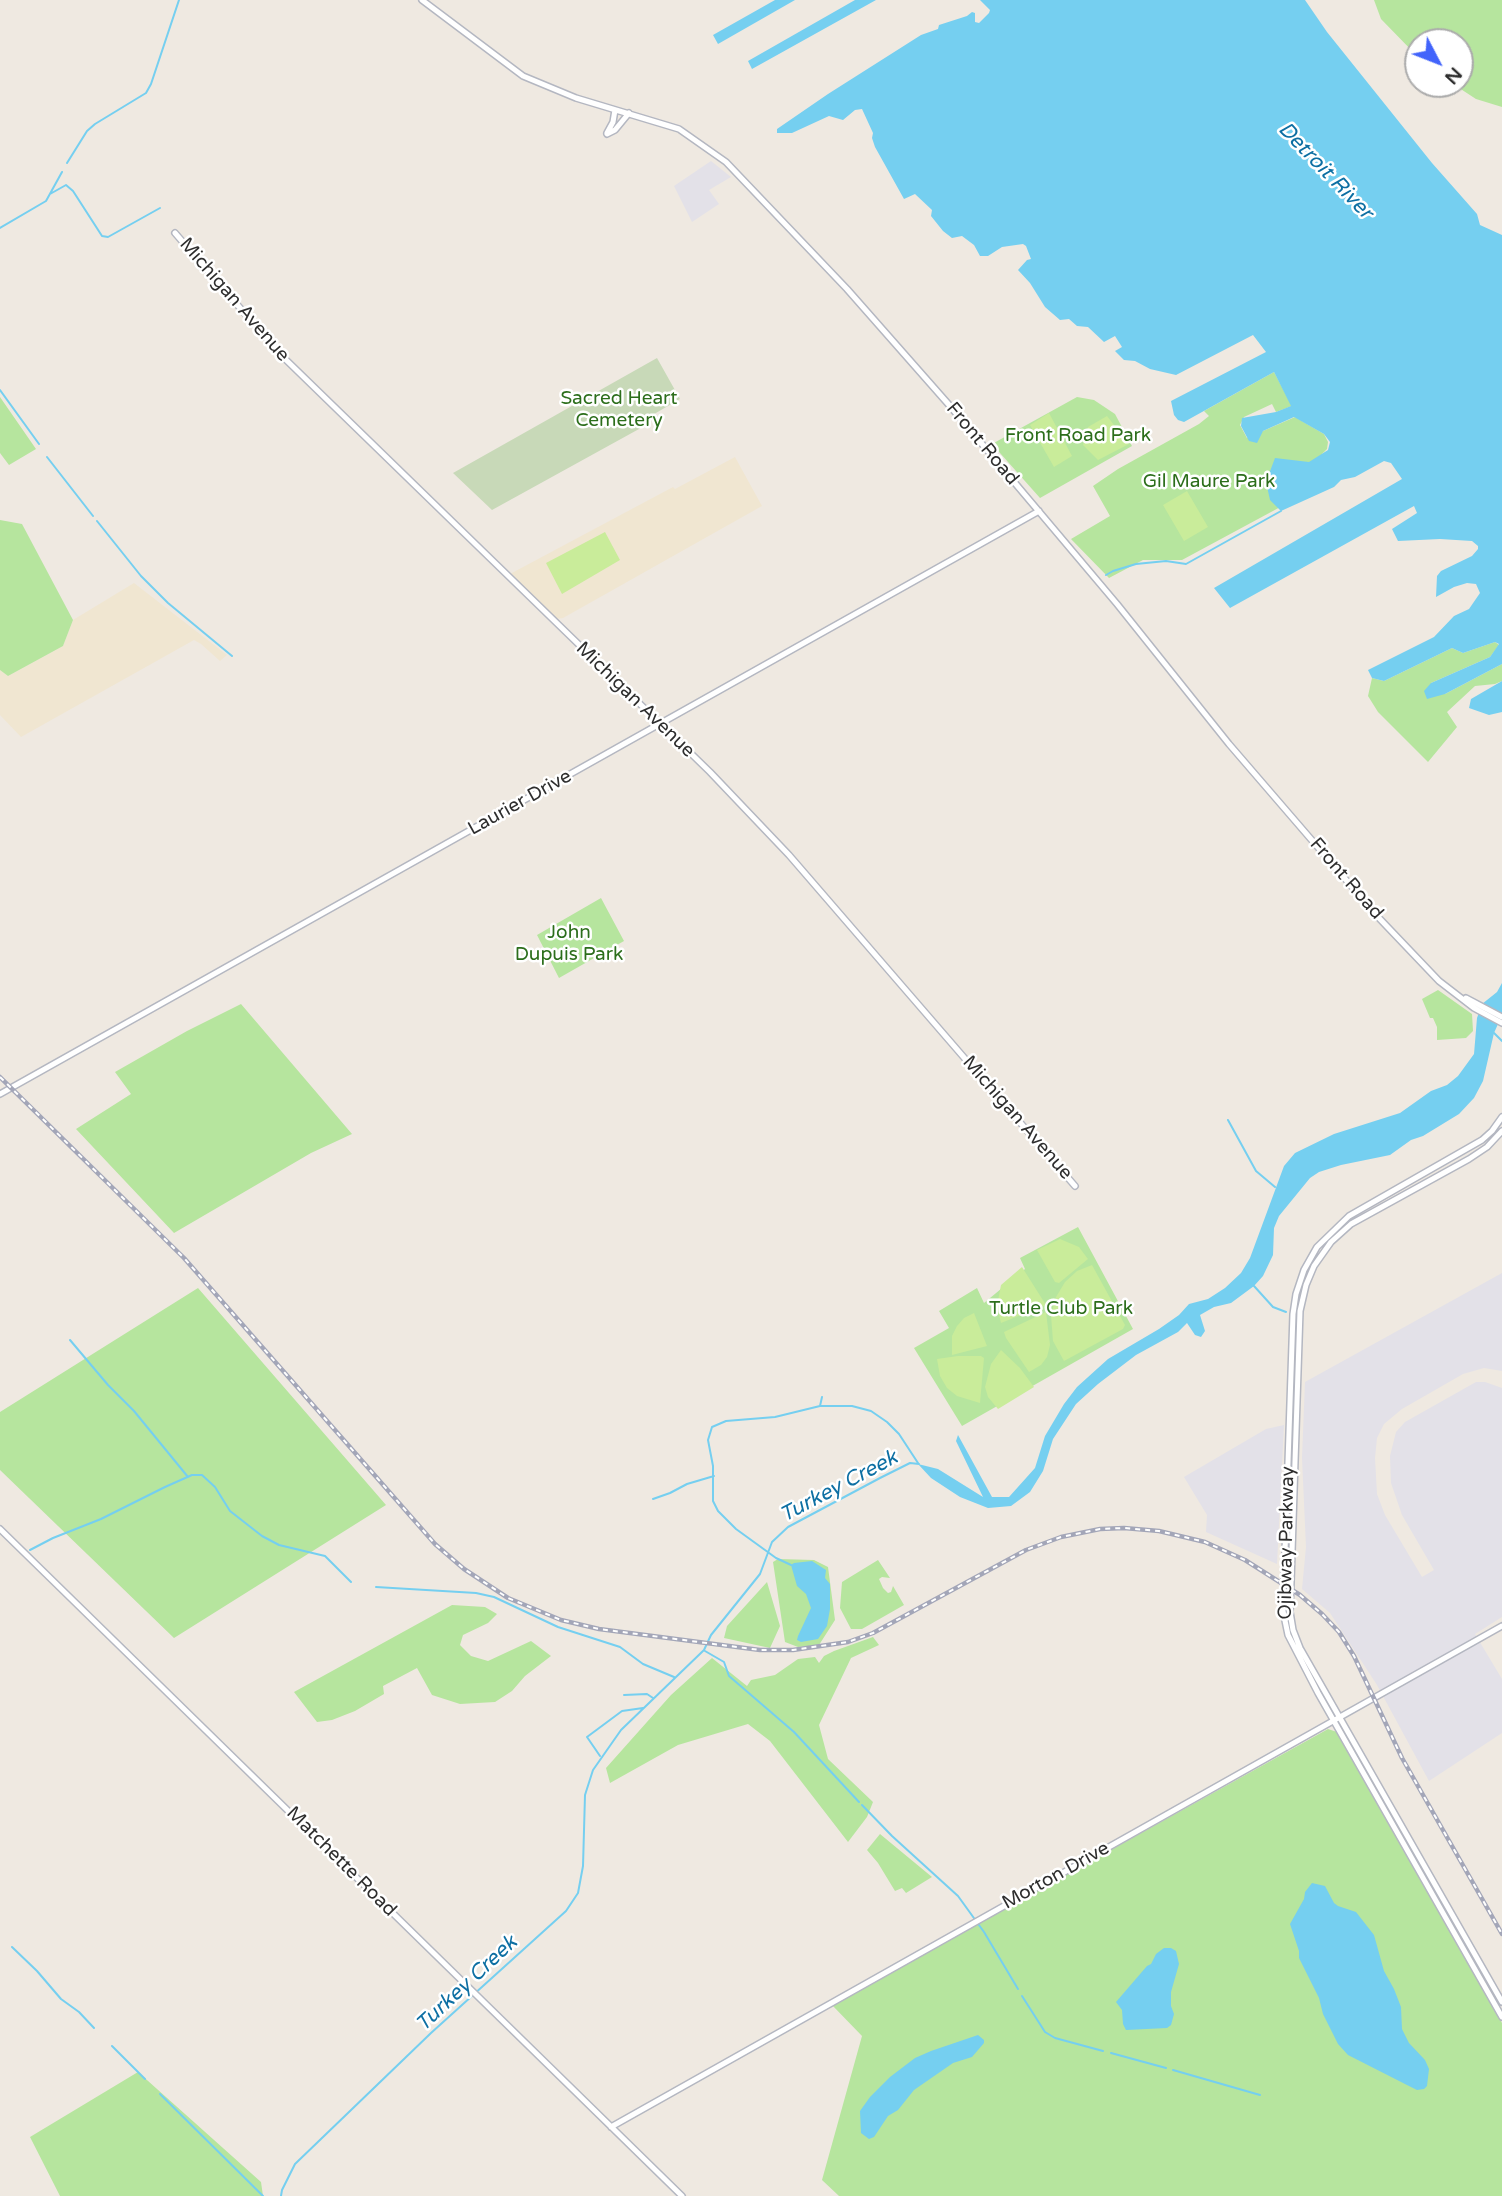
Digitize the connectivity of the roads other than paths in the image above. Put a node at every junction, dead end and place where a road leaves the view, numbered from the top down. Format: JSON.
{"nodes":[{"id":1,"x":422,"y":0,"type":"edge"},
{"id":2,"x":615,"y":110,"type":"junction"},
{"id":3,"x":629,"y":113,"type":"junction"},
{"id":4,"x":175,"y":233,"type":"dead end"},
{"id":5,"x":1039,"y":511,"type":"junction"},
{"id":6,"x":661,"y":724,"type":"junction"},
{"id":7,"x":1475,"y":1005,"type":"junction"},
{"id":8,"x":1502,"y":1017,"type":"edge"},
{"id":9,"x":1502,"y":1023,"type":"edge"},
{"id":10,"x":0,"y":1094,"type":"edge"},
{"id":11,"x":1502,"y":1117,"type":"edge"},
{"id":12,"x":1502,"y":1131,"type":"edge"},
{"id":13,"x":1075,"y":1186,"type":"dead end"},
{"id":14,"x":0,"y":1529,"type":"edge"},
{"id":15,"x":1502,"y":1626,"type":"edge"},
{"id":16,"x":1337,"y":1719,"type":"junction"},
{"id":17,"x":1502,"y":2002,"type":"edge"},
{"id":18,"x":1502,"y":2017,"type":"edge"},
{"id":19,"x":611,"y":2127,"type":"junction"},
{"id":20,"x":682,"y":2196,"type":"edge"}],
"edges":[{"from":1,"to":2,"type":"street","name":"Front Road"},
{"from":2,"to":3,"type":"street","name":"Front Road"},
{"from":2,"to":3,"type":"street"},
{"from":3,"to":5,"type":"street","name":"Front Road"},
{"from":4,"to":6,"type":"street","name":"Michigan Avenue"},
{"from":5,"to":6,"type":"street","name":"Laurier Drive"},
{"from":5,"to":7,"type":"street","name":"Front Road"},
{"from":6,"to":10,"type":"street","name":"Laurier Drive"},
{"from":6,"to":13,"type":"street","name":"Michigan Avenue"},
{"from":7,"to":8,"type":"street"},
{"from":7,"to":9,"type":"street"},
{"from":11,"to":16,"type":"street","name":"Ojibway Parkway"},
{"from":12,"to":16,"type":"street","name":"Ojibway Parkway"},
{"from":14,"to":19,"type":"street","name":"Matchette Road"},
{"from":15,"to":16,"type":"street","name":"Morton Drive"},
{"from":16,"to":17,"type":"street","name":"Ojibway Parkway"},
{"from":16,"to":18,"type":"street","name":"Ojibway Parkway"},
{"from":16,"to":19,"type":"street","name":"Morton Drive"},
{"from":19,"to":20,"type":"street","name":"Matchette Road"}]}
